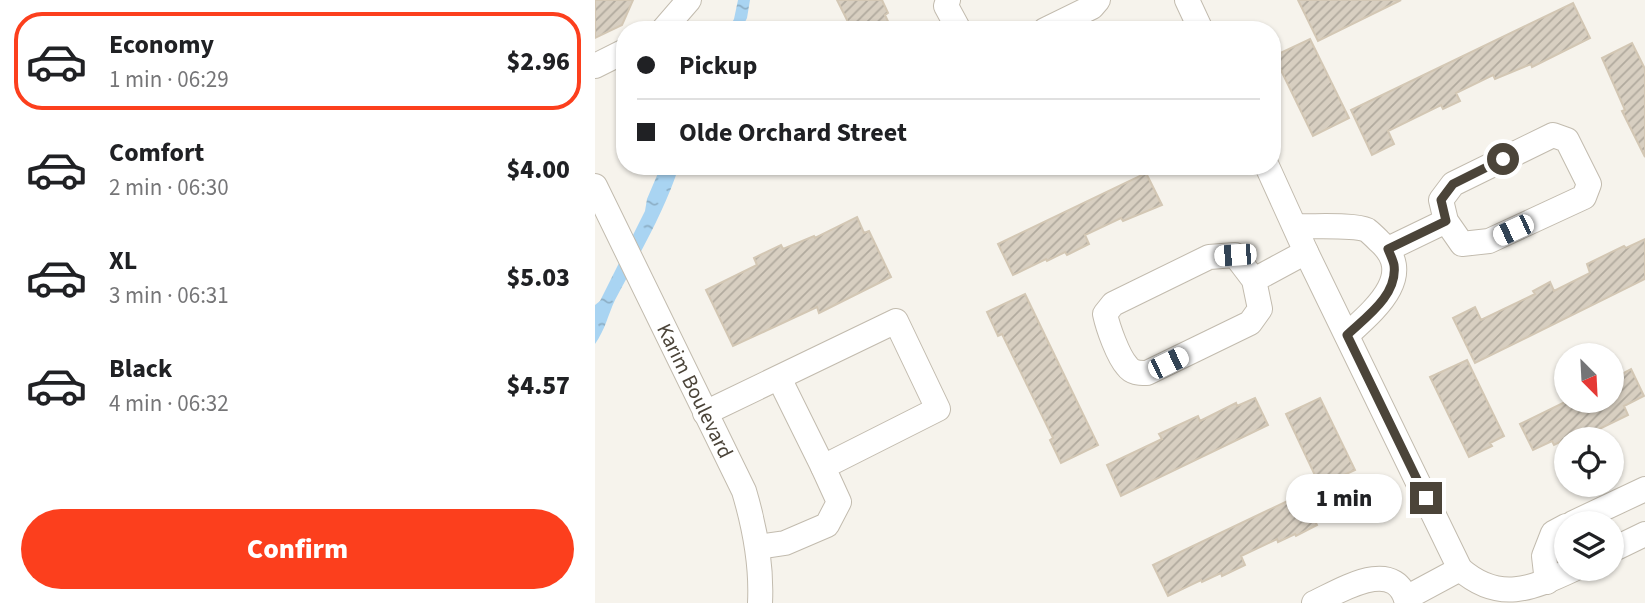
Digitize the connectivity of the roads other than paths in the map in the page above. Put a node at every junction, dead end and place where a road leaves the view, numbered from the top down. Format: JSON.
{"nodes":[{"id":1,"x":689,"y":0,"type":"edge"},
{"id":2,"x":948,"y":0,"type":"edge"},
{"id":3,"x":1098,"y":0,"type":"edge"},
{"id":4,"x":671,"y":21,"type":"edge"},
{"id":5,"x":954,"y":21,"type":"edge"},
{"id":6,"x":1063,"y":21,"type":"edge"},
{"id":7,"x":616,"y":56,"type":"edge"},
{"id":8,"x":595,"y":66,"type":"edge"},
{"id":9,"x":1270,"y":175,"type":"edge"},
{"id":10,"x":595,"y":187,"type":"edge"},
{"id":11,"x":1446,"y":221,"type":"junction"},
{"id":12,"x":1295,"y":226,"type":"junction"},
{"id":13,"x":1388,"y":249,"type":"junction"},
{"id":14,"x":1305,"y":252,"type":"junction"},
{"id":15,"x":1254,"y":280,"type":"junction"},
{"id":16,"x":1347,"y":335,"type":"junction"},
{"id":17,"x":779,"y":378,"type":"junction"},
{"id":18,"x":705,"y":413,"type":"junction"},
{"id":19,"x":823,"y":467,"type":"junction"},
{"id":20,"x":1645,"y":489,"type":"edge"},
{"id":21,"x":1598,"y":511,"type":"edge"},
{"id":22,"x":1554,"y":532,"type":"edge"},
{"id":23,"x":1645,"y":534,"type":"edge"},
{"id":24,"x":1624,"y":544,"type":"edge"},
{"id":25,"x":758,"y":547,"type":"junction"},
{"id":26,"x":1459,"y":569,"type":"junction"},
{"id":27,"x":1554,"y":579,"type":"edge"},
{"id":28,"x":1547,"y":582,"type":"junction"},
{"id":29,"x":1407,"y":600,"type":"edge"},
{"id":30,"x":760,"y":603,"type":"edge"},
{"id":31,"x":1314,"y":603,"type":"edge"}],
"edges":[{"from":1,"to":4,"type":"street"},
{"from":2,"to":5,"type":"street"},
{"from":3,"to":6,"type":"street"},
{"from":7,"to":8,"type":"street"},
{"from":9,"to":12,"type":"street"},
{"from":10,"to":18,"type":"street","name":"Karim Boulevard"},
{"from":11,"to":11,"type":"street"},
{"from":11,"to":13,"type":"street"},
{"from":12,"to":13,"type":"street"},
{"from":12,"to":14,"type":"street"},
{"from":13,"to":16,"type":"street"},
{"from":14,"to":15,"type":"street"},
{"from":14,"to":16,"type":"street"},
{"from":15,"to":15,"type":"street"},
{"from":16,"to":26,"type":"street"},
{"from":17,"to":18,"type":"street"},
{"from":17,"to":19,"type":"street"},
{"from":17,"to":19,"type":"street"},
{"from":18,"to":25,"type":"street","name":"Karim Boulevard"},
{"from":19,"to":25,"type":"street"},
{"from":20,"to":21,"type":"street"},
{"from":22,"to":28,"type":"street"},
{"from":23,"to":24,"type":"street"},
{"from":25,"to":30,"type":"street","name":"Karim Boulevard"},
{"from":26,"to":28,"type":"street"},
{"from":26,"to":29,"type":"street"},
{"from":27,"to":28,"type":"street"},
{"from":29,"to":31,"type":"street"}]}
